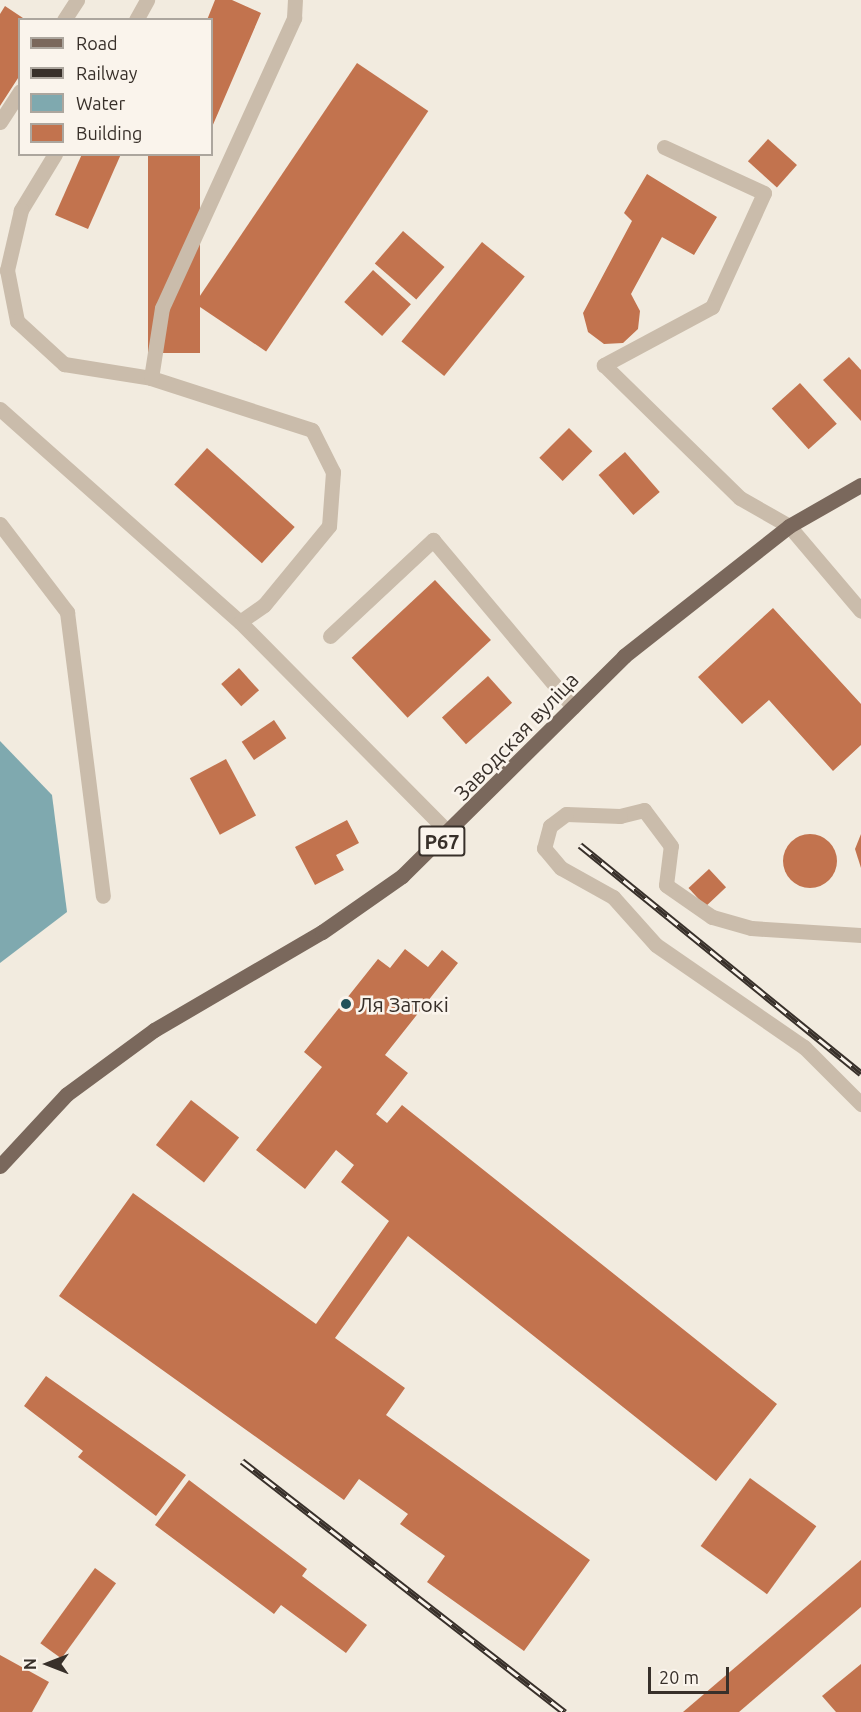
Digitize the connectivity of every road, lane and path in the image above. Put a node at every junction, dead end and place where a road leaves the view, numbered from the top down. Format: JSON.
{"nodes":[{"id":1,"x":77,"y":0,"type":"edge"},
{"id":2,"x":147,"y":0,"type":"edge"},
{"id":3,"x":295,"y":0,"type":"edge"},
{"id":4,"x":65,"y":18,"type":"edge"},
{"id":5,"x":137,"y":18,"type":"edge"},
{"id":6,"x":18,"y":94,"type":"edge"},
{"id":7,"x":0,"y":122,"type":"edge"},
{"id":8,"x":664,"y":147,"type":"dead end"},
{"id":9,"x":54,"y":156,"type":"edge"},
{"id":10,"x":151,"y":378,"type":"junction"},
{"id":11,"x":0,"y":409,"type":"edge"},
{"id":12,"x":861,"y":485,"type":"edge"},
{"id":13,"x":0,"y":524,"type":"edge"},
{"id":14,"x":789,"y":526,"type":"junction"},
{"id":15,"x":861,"y":610,"type":"edge"},
{"id":16,"x":240,"y":622,"type":"junction"},
{"id":17,"x":330,"y":636,"type":"dead end"},
{"id":18,"x":573,"y":707,"type":"junction"},
{"id":19,"x":450,"y":834,"type":"junction"},
{"id":20,"x":103,"y":896,"type":"dead end"},
{"id":21,"x":861,"y":935,"type":"edge"},
{"id":22,"x":861,"y":1104,"type":"edge"},
{"id":23,"x":0,"y":1166,"type":"edge"}],
"edges":[{"from":1,"to":4,"type":"street"},
{"from":2,"to":5,"type":"street"},
{"from":3,"to":10,"type":"street"},
{"from":6,"to":7,"type":"street"},
{"from":8,"to":14,"type":"street"},
{"from":9,"to":10,"type":"street"},
{"from":10,"to":16,"type":"street"},
{"from":11,"to":16,"type":"street"},
{"from":12,"to":14,"type":"main road","name":"Заводская вуліца","number":"Р67"},
{"from":13,"to":20,"type":"street"},
{"from":14,"to":15,"type":"street"},
{"from":14,"to":18,"type":"main road","name":"Заводская вуліца","number":"Р67"},
{"from":16,"to":19,"type":"street"},
{"from":17,"to":18,"type":"street"},
{"from":18,"to":19,"type":"main road","name":"Заводская вуліца","number":"Р67"},
{"from":19,"to":23,"type":"main road","name":"Заводская вуліца","number":"Р67"},
{"from":21,"to":22,"type":"street"}]}
